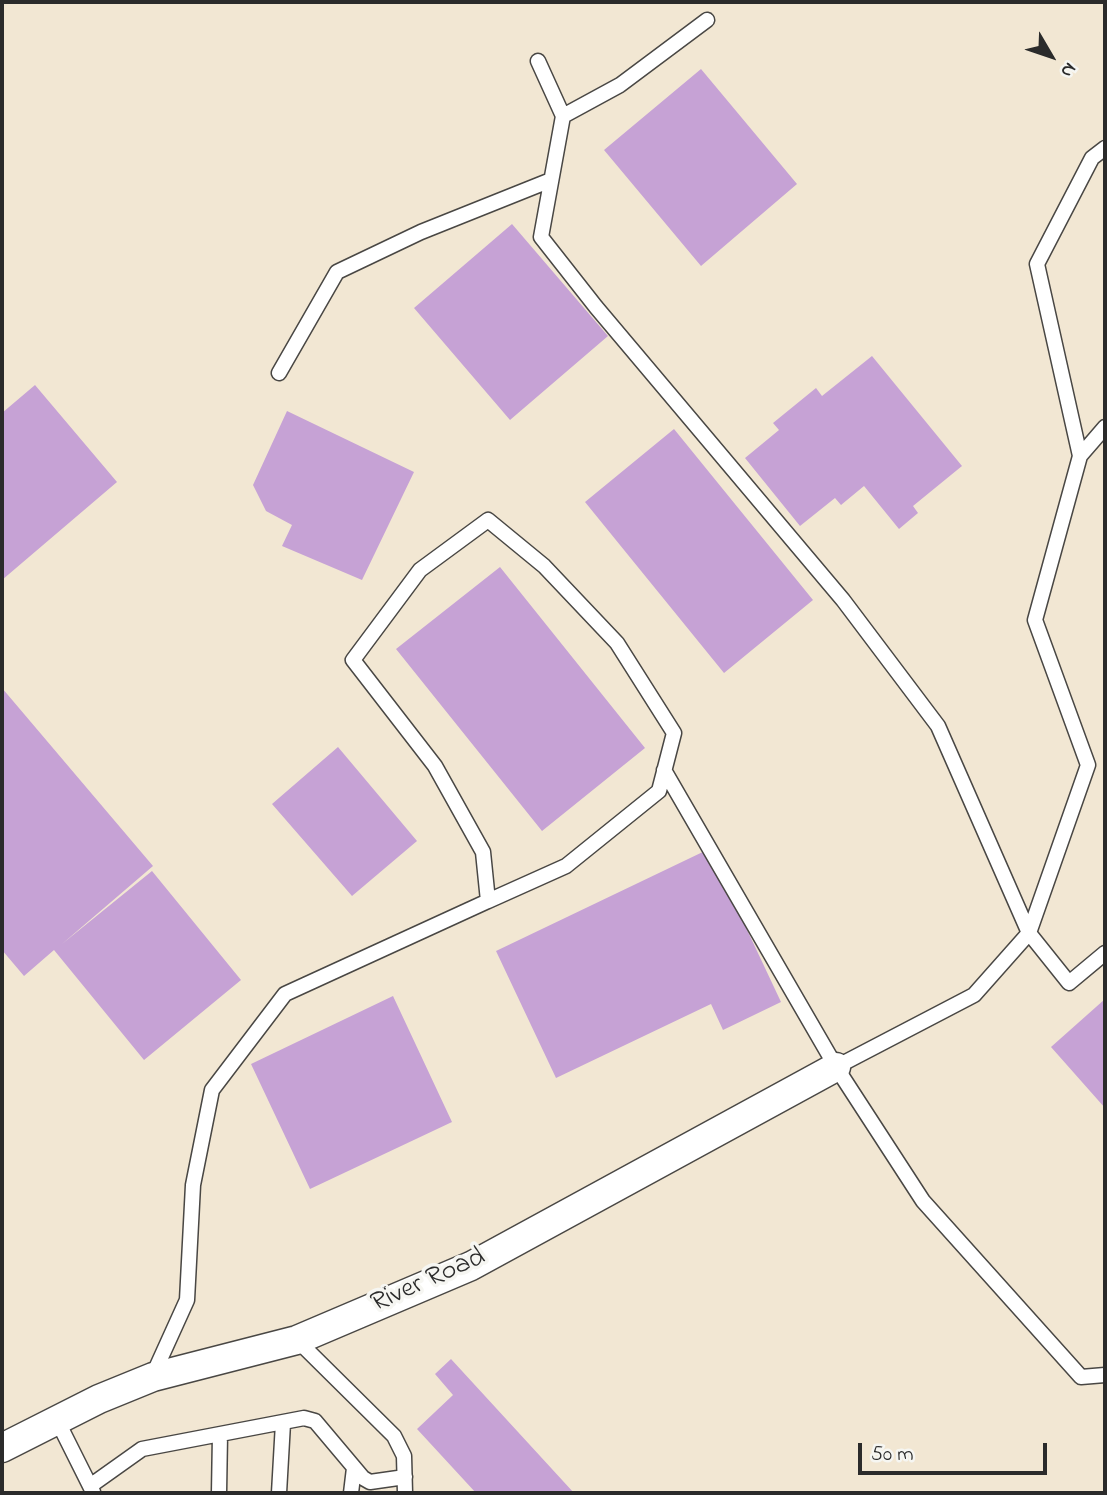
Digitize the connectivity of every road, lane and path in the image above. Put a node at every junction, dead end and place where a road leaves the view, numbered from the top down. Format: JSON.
{"nodes":[{"id":1,"x":707,"y":20,"type":"dead end"},
{"id":2,"x":538,"y":61,"type":"dead end"},
{"id":3,"x":563,"y":116,"type":"junction"},
{"id":4,"x":1105,"y":148,"type":"edge"},
{"id":5,"x":551,"y":180,"type":"junction"},
{"id":6,"x":279,"y":373,"type":"dead end"},
{"id":7,"x":1105,"y":427,"type":"edge"},
{"id":8,"x":1080,"y":456,"type":"junction"},
{"id":9,"x":664,"y":770,"type":"junction"},
{"id":10,"x":488,"y":901,"type":"junction"},
{"id":11,"x":1029,"y":933,"type":"junction"},
{"id":12,"x":1105,"y":953,"type":"edge"},
{"id":13,"x":836,"y":1067,"type":"junction"},
{"id":14,"x":297,"y":1340,"type":"junction"},
{"id":15,"x":1105,"y":1375,"type":"edge"},
{"id":16,"x":153,"y":1377,"type":"junction"},
{"id":17,"x":57,"y":1420,"type":"junction"},
{"id":18,"x":283,"y":1423,"type":"junction"},
{"id":19,"x":220,"y":1435,"type":"junction"},
{"id":20,"x":2,"y":1448,"type":"edge"},
{"id":21,"x":354,"y":1468,"type":"junction"},
{"id":22,"x":405,"y":1477,"type":"junction"},
{"id":23,"x":92,"y":1490,"type":"edge"},
{"id":24,"x":219,"y":1493,"type":"edge"},
{"id":25,"x":279,"y":1493,"type":"edge"},
{"id":26,"x":351,"y":1493,"type":"edge"},
{"id":27,"x":405,"y":1493,"type":"edge"}],
"edges":[{"from":1,"to":3,"type":"lane"},
{"from":2,"to":3,"type":"lane"},
{"from":3,"to":5,"type":"lane"},
{"from":4,"to":8,"type":"lane"},
{"from":5,"to":6,"type":"lane"},
{"from":5,"to":11,"type":"lane"},
{"from":7,"to":8,"type":"lane"},
{"from":8,"to":11,"type":"lane"},
{"from":9,"to":10,"type":"lane"},
{"from":9,"to":10,"type":"lane"},
{"from":9,"to":13,"type":"lane"},
{"from":10,"to":16,"type":"lane"},
{"from":11,"to":12,"type":"lane"},
{"from":11,"to":13,"type":"lane"},
{"from":13,"to":14,"type":"street","name":"River Road"},
{"from":13,"to":15,"type":"lane"},
{"from":14,"to":16,"type":"street","name":"River Road"},
{"from":14,"to":22,"type":"lane"},
{"from":16,"to":17,"type":"street","name":"River Road"},
{"from":17,"to":20,"type":"street","name":"River Road"},
{"from":17,"to":23,"type":"lane"},
{"from":18,"to":19,"type":"lane"},
{"from":18,"to":21,"type":"lane"},
{"from":18,"to":25,"type":"lane"},
{"from":19,"to":23,"type":"lane"},
{"from":19,"to":24,"type":"lane"},
{"from":21,"to":22,"type":"lane"},
{"from":21,"to":26,"type":"lane"},
{"from":22,"to":27,"type":"lane"}]}
